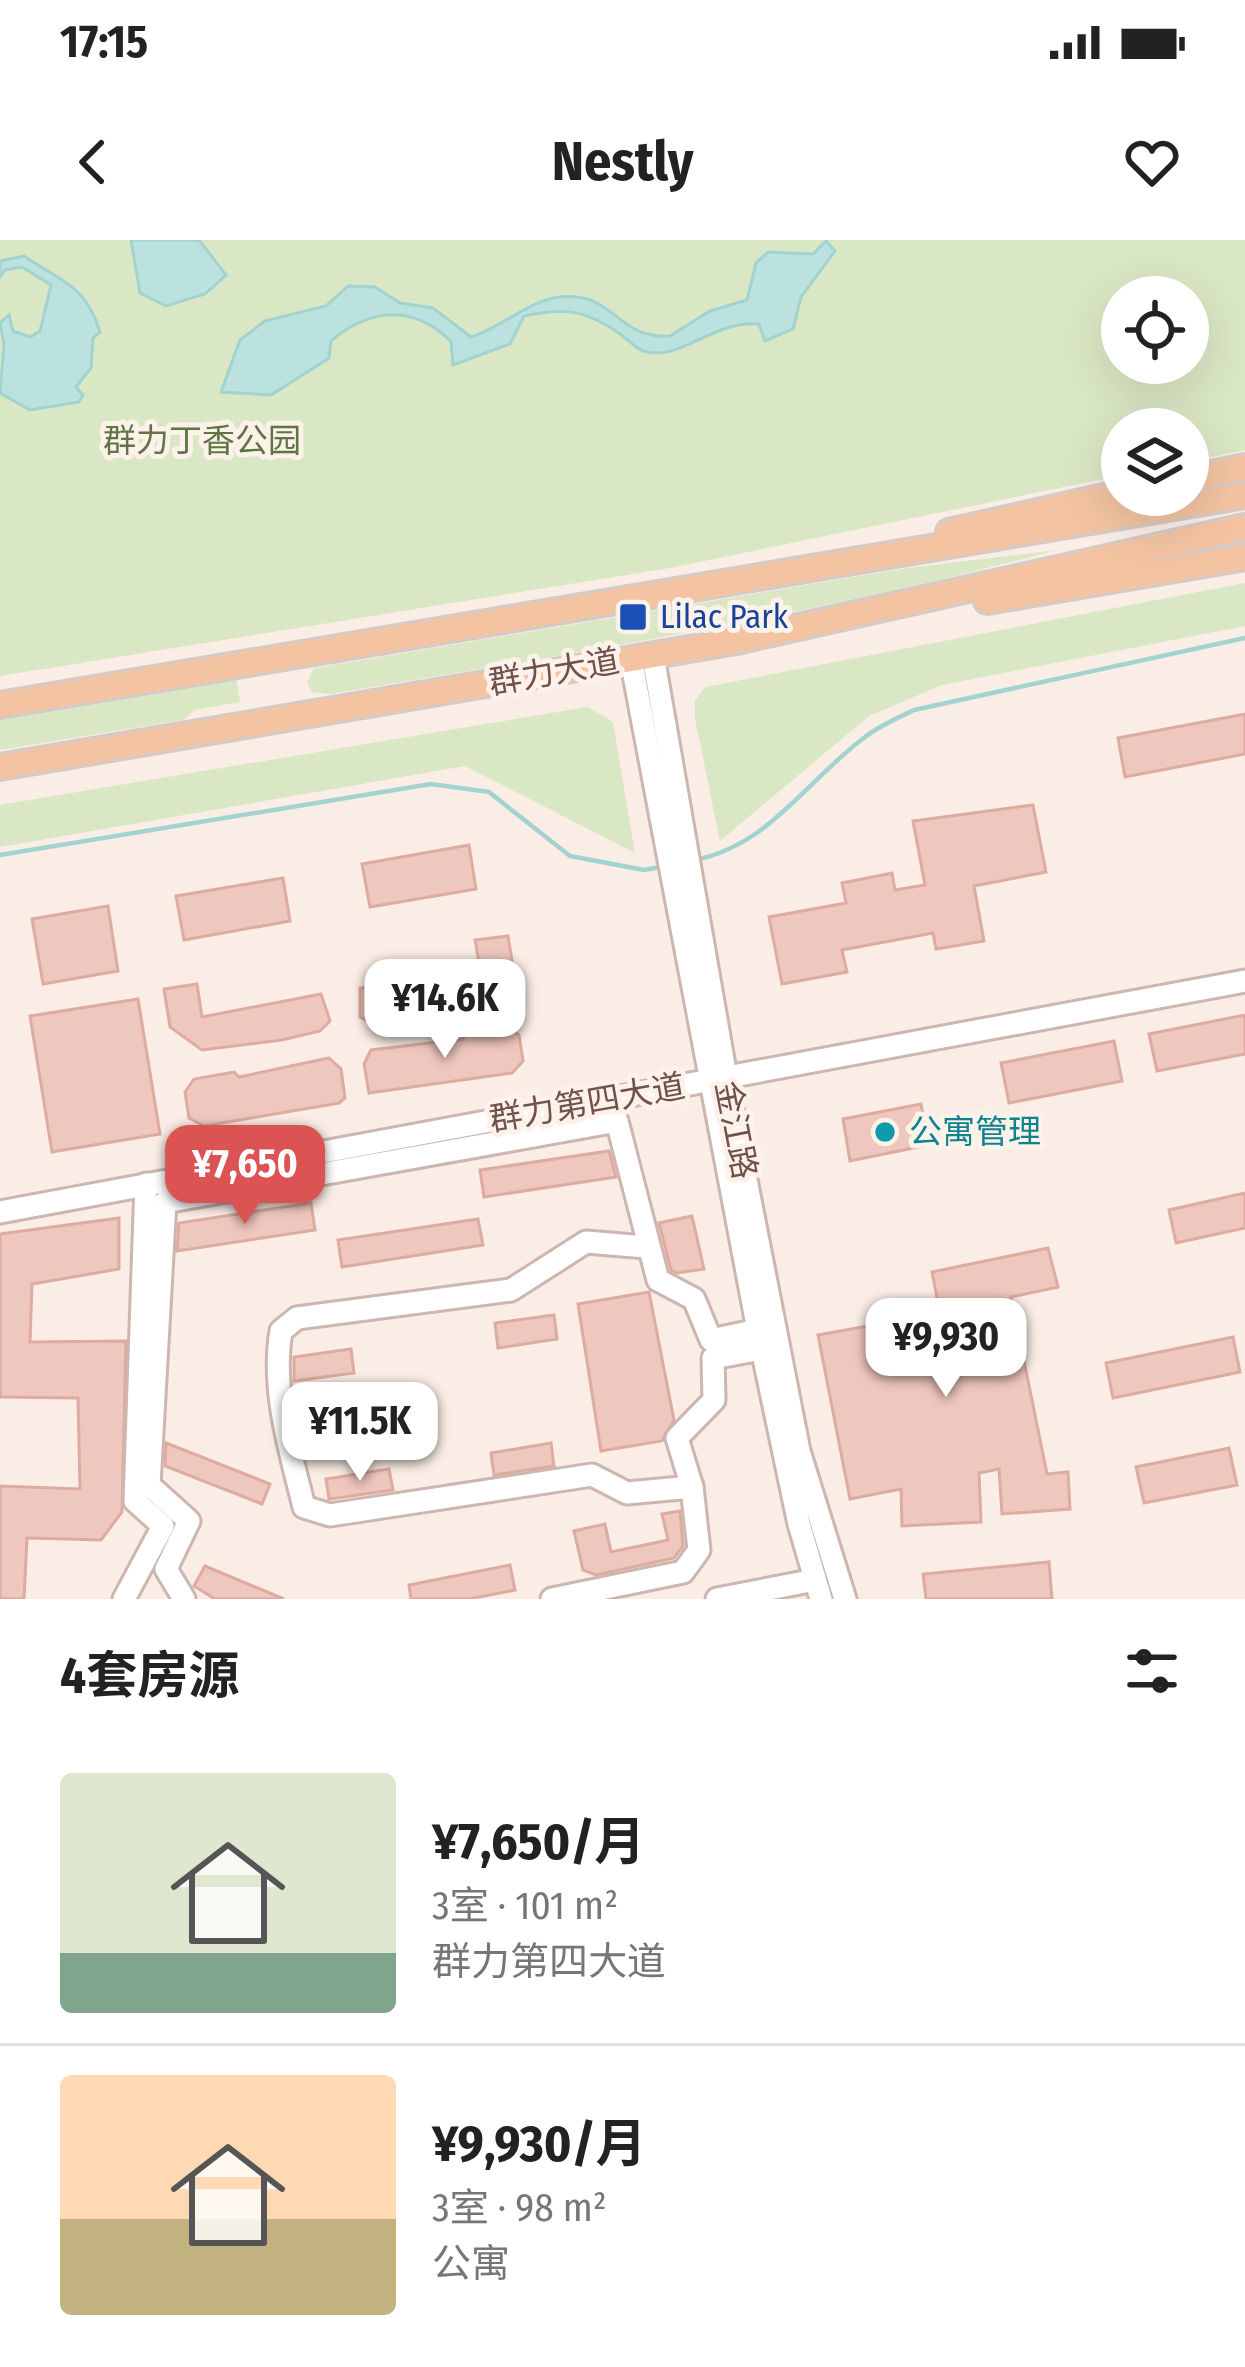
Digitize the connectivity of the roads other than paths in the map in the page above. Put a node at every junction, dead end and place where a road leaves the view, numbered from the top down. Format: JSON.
{"nodes":[{"id":1,"x":1245,"y":467,"type":"edge"},
{"id":2,"x":1209,"y":475,"type":"edge"},
{"id":3,"x":1234,"y":497,"type":"edge"},
{"id":4,"x":1101,"y":499,"type":"edge"},
{"id":5,"x":1238,"y":529,"type":"edge"},
{"id":6,"x":1245,"y":557,"type":"edge"},
{"id":7,"x":715,"y":584,"type":"junction"},
{"id":8,"x":736,"y":641,"type":"junction"},
{"id":9,"x":642,"y":658,"type":"junction"},
{"id":10,"x":0,"y":705,"type":"edge"},
{"id":11,"x":0,"y":767,"type":"edge"},
{"id":12,"x":1245,"y":981,"type":"edge"},
{"id":13,"x":718,"y":1079,"type":"junction"},
{"id":14,"x":146,"y":1184,"type":"junction"},
{"id":15,"x":0,"y":1211,"type":"edge"},
{"id":16,"x":646,"y":1247,"type":"junction"},
{"id":17,"x":760,"y":1339,"type":"junction"},
{"id":18,"x":692,"y":1487,"type":"junction"},
{"id":19,"x":818,"y":1589,"type":"edge"},
{"id":20,"x":124,"y":1599,"type":"edge"},
{"id":21,"x":184,"y":1599,"type":"edge"},
{"id":22,"x":552,"y":1599,"type":"edge"},
{"id":23,"x":718,"y":1599,"type":"edge"},
{"id":24,"x":845,"y":1599,"type":"edge"}],
"edges":[{"from":1,"to":2,"type":"main road"},
{"from":3,"to":7,"type":"main road","name":"群力大道"},
{"from":4,"to":7,"type":"main road"},
{"from":5,"to":8,"type":"main road","name":"群力大道"},
{"from":6,"to":8,"type":"main road"},
{"from":7,"to":10,"type":"main road","name":"群力大道"},
{"from":8,"to":9,"type":"main road","name":"群力大道"},
{"from":9,"to":11,"type":"main road","name":"群力大道"},
{"from":9,"to":13,"type":"street","name":"金江路"},
{"from":12,"to":13,"type":"street","name":"群力第四大道"},
{"from":13,"to":14,"type":"street","name":"群力第四大道"},
{"from":13,"to":17,"type":"street","name":"金江路"},
{"from":13,"to":24,"type":"street","name":"金江路"},
{"from":14,"to":15,"type":"street","name":"群力第四大道"},
{"from":14,"to":20,"type":"street"},
{"from":16,"to":17,"type":"street"},
{"from":16,"to":18,"type":"street"},
{"from":16,"to":21,"type":"street"},
{"from":17,"to":18,"type":"street"},
{"from":17,"to":19,"type":"street","name":"金江路"},
{"from":18,"to":22,"type":"street"},
{"from":19,"to":23,"type":"street"}]}
